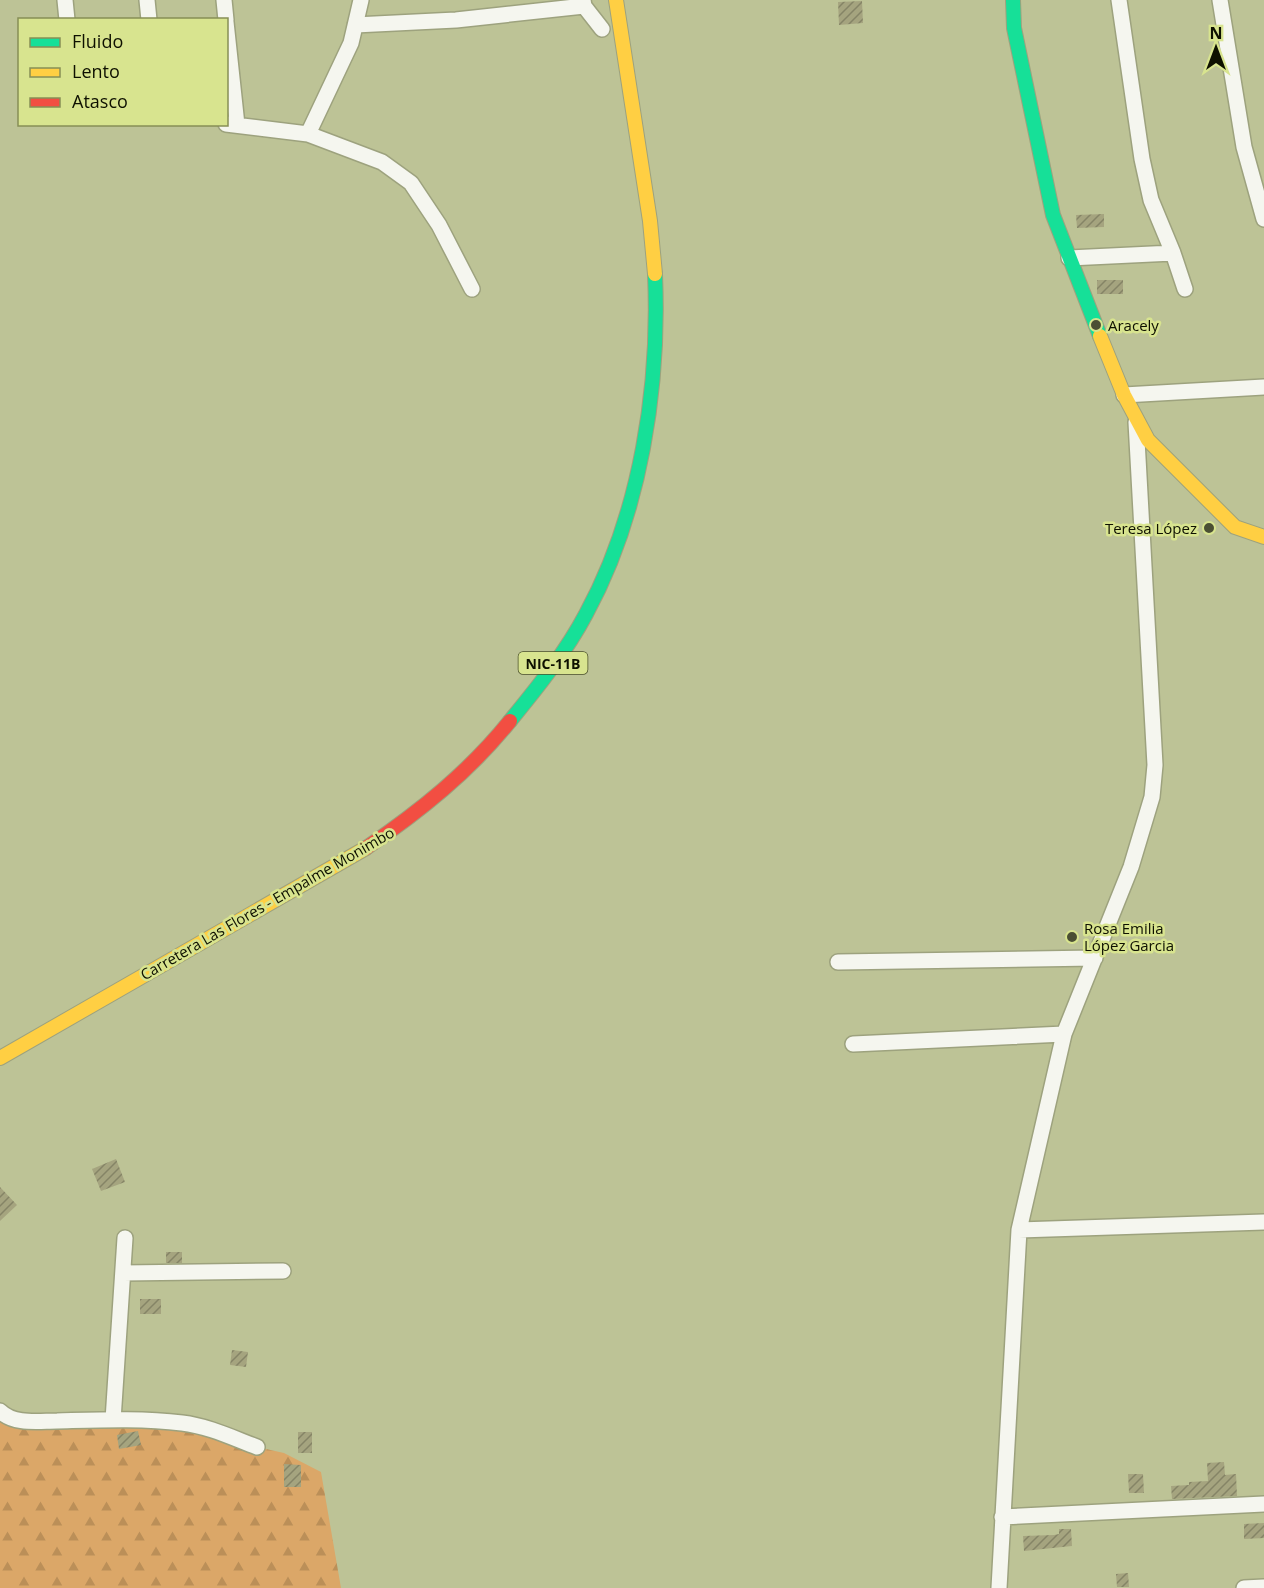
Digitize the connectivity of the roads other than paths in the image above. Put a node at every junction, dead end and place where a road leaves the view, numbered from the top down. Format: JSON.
{"nodes":[{"id":1,"x":65,"y":0,"type":"edge"},
{"id":2,"x":147,"y":0,"type":"edge"},
{"id":3,"x":224,"y":0,"type":"edge"},
{"id":4,"x":360,"y":0,"type":"edge"},
{"id":5,"x":615,"y":0,"type":"edge"},
{"id":6,"x":1013,"y":0,"type":"edge"},
{"id":7,"x":1119,"y":0,"type":"edge"},
{"id":8,"x":1220,"y":0,"type":"edge"},
{"id":9,"x":588,"y":2,"type":"edge"},
{"id":10,"x":67,"y":18,"type":"edge"},
{"id":11,"x":149,"y":18,"type":"edge"},
{"id":12,"x":226,"y":18,"type":"edge"},
{"id":13,"x":355,"y":25,"type":"junction"},
{"id":14,"x":603,"y":34,"type":"dead end"},
{"id":15,"x":228,"y":55,"type":"edge"},
{"id":16,"x":232,"y":124,"type":"edge"},
{"id":17,"x":308,"y":134,"type":"junction"},
{"id":18,"x":1264,"y":219,"type":"edge"},
{"id":19,"x":1173,"y":253,"type":"junction"},
{"id":20,"x":1069,"y":258,"type":"junction"},
{"id":21,"x":472,"y":289,"type":"dead end"},
{"id":22,"x":1185,"y":289,"type":"dead end"},
{"id":23,"x":1264,"y":387,"type":"edge"},
{"id":24,"x":1124,"y":395,"type":"junction"},
{"id":25,"x":1135,"y":417,"type":"junction"},
{"id":26,"x":1264,"y":537,"type":"edge"},
{"id":27,"x":1095,"y":958,"type":"junction"},
{"id":28,"x":837,"y":962,"type":"dead end"},
{"id":29,"x":1064,"y":1034,"type":"junction"},
{"id":30,"x":854,"y":1044,"type":"dead end"},
{"id":31,"x":0,"y":1058,"type":"edge"},
{"id":32,"x":1264,"y":1222,"type":"edge"},
{"id":33,"x":1019,"y":1230,"type":"junction"},
{"id":34,"x":125,"y":1238,"type":"dead end"},
{"id":35,"x":283,"y":1271,"type":"dead end"},
{"id":36,"x":123,"y":1273,"type":"junction"},
{"id":37,"x":0,"y":1411,"type":"edge"},
{"id":38,"x":113,"y":1420,"type":"junction"},
{"id":39,"x":257,"y":1448,"type":"dead end"},
{"id":40,"x":1264,"y":1504,"type":"edge"},
{"id":41,"x":1002,"y":1517,"type":"junction"},
{"id":42,"x":1264,"y":1587,"type":"edge"},
{"id":43,"x":999,"y":1588,"type":"edge"},
{"id":44,"x":1244,"y":1588,"type":"edge"}],
"edges":[{"from":1,"to":10,"type":"street"},
{"from":2,"to":11,"type":"street"},
{"from":3,"to":12,"type":"street"},
{"from":4,"to":13,"type":"street"},
{"from":5,"to":31,"type":"main road","name":"Carretera Las Flores - Empalme Monimbo","number":"NIC-11B"},
{"from":6,"to":20,"type":"main road"},
{"from":7,"to":19,"type":"street"},
{"from":8,"to":18,"type":"street"},
{"from":9,"to":13,"type":"street"},
{"from":9,"to":14,"type":"street"},
{"from":13,"to":17,"type":"street"},
{"from":15,"to":16,"type":"street"},
{"from":16,"to":17,"type":"street"},
{"from":17,"to":21,"type":"street"},
{"from":19,"to":20,"type":"street"},
{"from":19,"to":22,"type":"street"},
{"from":20,"to":24,"type":"main road"},
{"from":23,"to":24,"type":"street"},
{"from":24,"to":25,"type":"main road"},
{"from":25,"to":26,"type":"main road"},
{"from":25,"to":27,"type":"street"},
{"from":27,"to":28,"type":"street"},
{"from":27,"to":29,"type":"street"},
{"from":29,"to":30,"type":"street"},
{"from":29,"to":33,"type":"street"},
{"from":32,"to":33,"type":"street"},
{"from":33,"to":41,"type":"street"},
{"from":34,"to":36,"type":"street"},
{"from":35,"to":36,"type":"street"},
{"from":36,"to":38,"type":"street"},
{"from":37,"to":38,"type":"street"},
{"from":38,"to":39,"type":"street"},
{"from":40,"to":41,"type":"street"},
{"from":41,"to":43,"type":"street"},
{"from":42,"to":44,"type":"street"}]}
